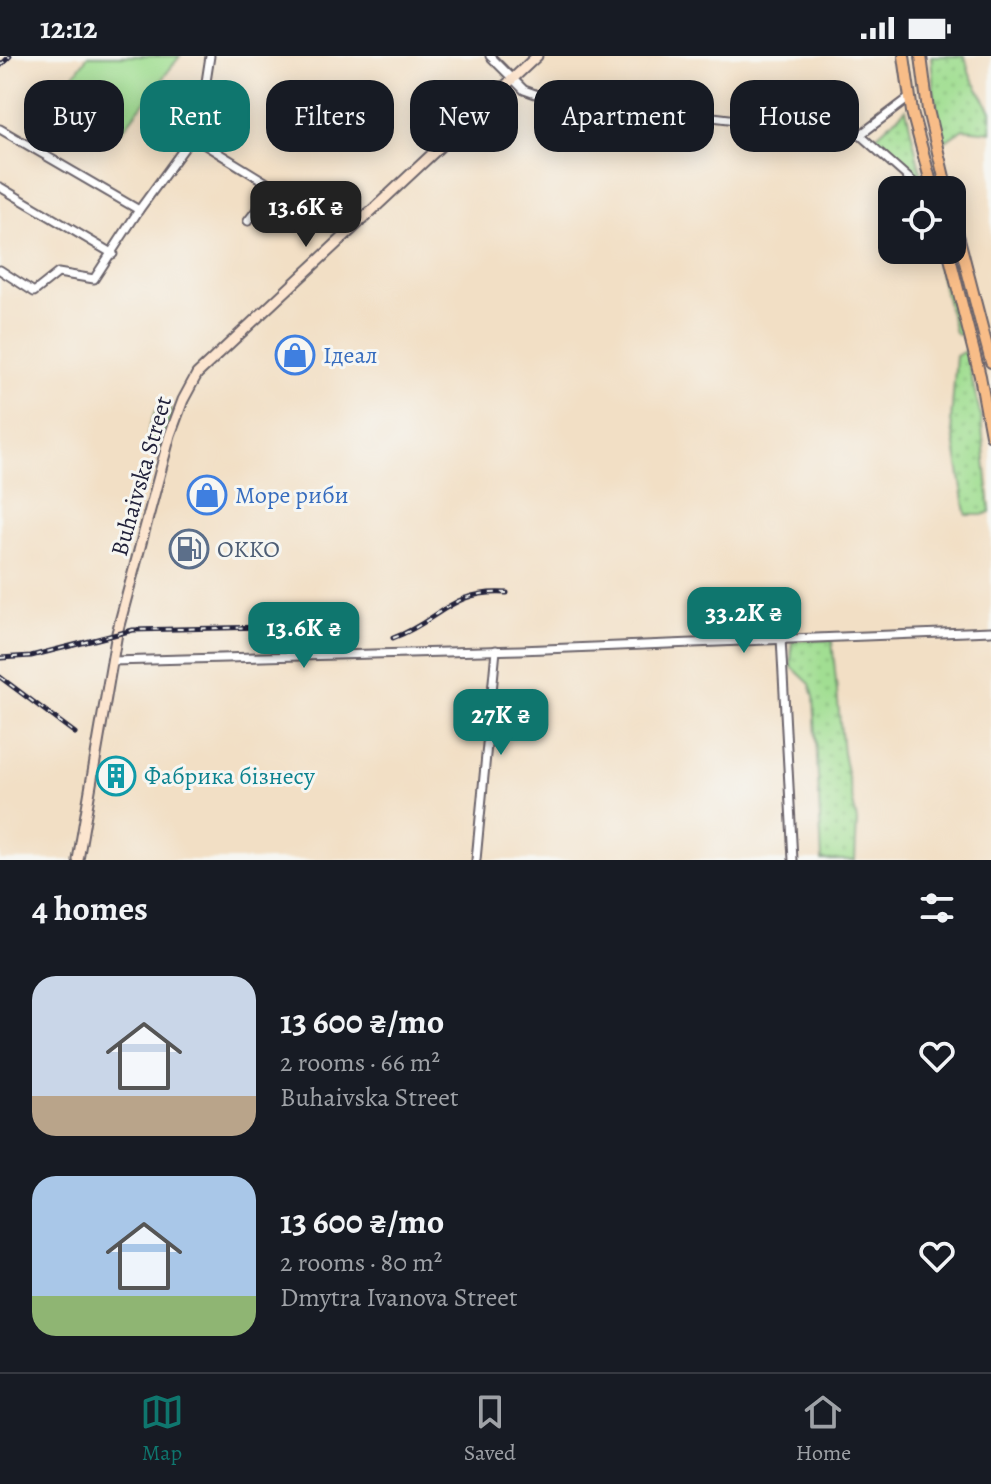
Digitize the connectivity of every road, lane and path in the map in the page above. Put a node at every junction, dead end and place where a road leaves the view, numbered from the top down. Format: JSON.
{"nodes":[{"id":1,"x":210,"y":56,"type":"edge"},
{"id":2,"x":490,"y":56,"type":"edge"},
{"id":3,"x":537,"y":56,"type":"edge"},
{"id":4,"x":904,"y":56,"type":"edge"},
{"id":5,"x":921,"y":56,"type":"edge"},
{"id":6,"x":511,"y":79,"type":"junction"},
{"id":7,"x":206,"y":80,"type":"edge"},
{"id":8,"x":909,"y":98,"type":"junction"},
{"id":9,"x":0,"y":129,"type":"edge"},
{"id":10,"x":860,"y":135,"type":"junction"},
{"id":11,"x":181,"y":152,"type":"edge"},
{"id":12,"x":217,"y":152,"type":"edge"},
{"id":13,"x":906,"y":176,"type":"edge"},
{"id":14,"x":929,"y":176,"type":"edge"},
{"id":15,"x":944,"y":176,"type":"edge"},
{"id":16,"x":0,"y":187,"type":"edge"},
{"id":17,"x":274,"y":187,"type":"junction"},
{"id":18,"x":139,"y":210,"type":"junction"},
{"id":19,"x":248,"y":221,"type":"dead end"},
{"id":20,"x":347,"y":232,"type":"junction"},
{"id":21,"x":113,"y":254,"type":"junction"},
{"id":22,"x":952,"y":264,"type":"edge"},
{"id":23,"x":966,"y":264,"type":"edge"},
{"id":24,"x":0,"y":270,"type":"edge"},
{"id":25,"x":991,"y":362,"type":"edge"},
{"id":26,"x":991,"y":435,"type":"edge"},
{"id":27,"x":991,"y":631,"type":"edge"},
{"id":28,"x":781,"y":638,"type":"junction"},
{"id":29,"x":496,"y":650,"type":"junction"},
{"id":30,"x":112,"y":661,"type":"junction"},
{"id":31,"x":78,"y":860,"type":"edge"},
{"id":32,"x":476,"y":860,"type":"edge"},
{"id":33,"x":793,"y":860,"type":"edge"}],
"edges":[{"from":1,"to":7,"type":"street"},
{"from":2,"to":6,"type":"street"},
{"from":3,"to":6,"type":"main road","name":"Buhaivska Street"},
{"from":4,"to":8,"type":"main road"},
{"from":5,"to":15,"type":"main road"},
{"from":6,"to":10,"type":"street"},
{"from":6,"to":20,"type":"main road","name":"Buhaivska Street"},
{"from":8,"to":10,"type":"street"},
{"from":8,"to":14,"type":"main road"},
{"from":9,"to":18,"type":"street"},
{"from":10,"to":13,"type":"street"},
{"from":11,"to":18,"type":"street"},
{"from":12,"to":17,"type":"street"},
{"from":16,"to":21,"type":"street"},
{"from":17,"to":19,"type":"street"},
{"from":17,"to":20,"type":"street"},
{"from":18,"to":21,"type":"street"},
{"from":20,"to":30,"type":"main road","name":"Buhaivska Street"},
{"from":21,"to":24,"type":"street"},
{"from":22,"to":26,"type":"main road"},
{"from":23,"to":25,"type":"main road"},
{"from":27,"to":28,"type":"street"},
{"from":28,"to":29,"type":"street"},
{"from":28,"to":33,"type":"street"},
{"from":29,"to":30,"type":"street"},
{"from":29,"to":32,"type":"street"},
{"from":30,"to":31,"type":"main road","name":"Buhaivska Street"}]}
